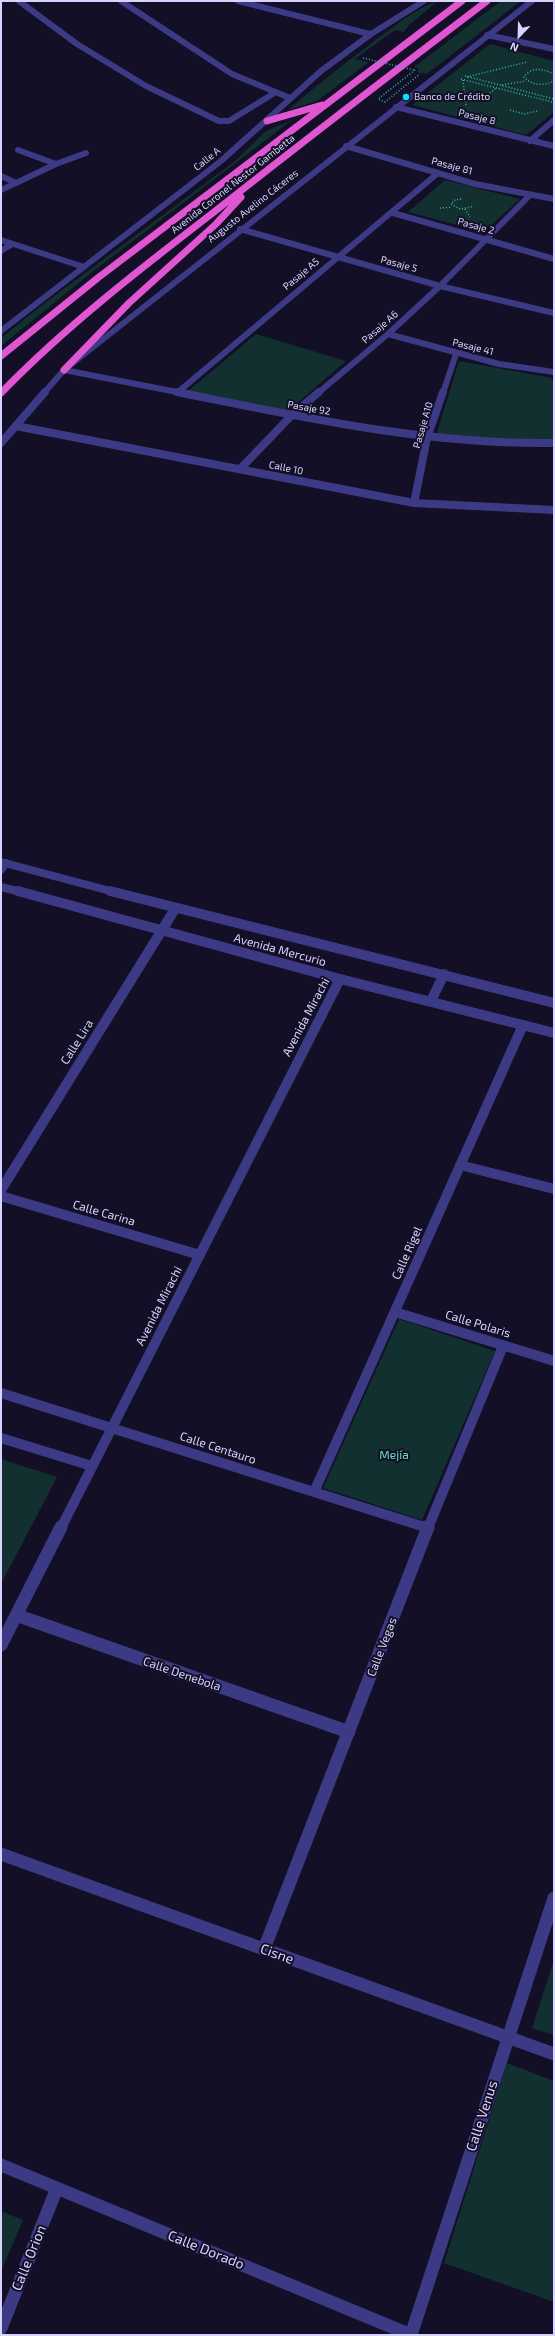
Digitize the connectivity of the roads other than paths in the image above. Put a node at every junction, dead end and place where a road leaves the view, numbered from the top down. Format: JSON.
{"nodes":[{"id":1,"x":19,"y":1,"type":"edge"},
{"id":2,"x":120,"y":1,"type":"edge"},
{"id":3,"x":238,"y":1,"type":"edge"},
{"id":4,"x":424,"y":1,"type":"edge"},
{"id":5,"x":462,"y":1,"type":"edge"},
{"id":6,"x":487,"y":1,"type":"edge"},
{"id":7,"x":532,"y":1,"type":"edge"},
{"id":8,"x":370,"y":34,"type":"junction"},
{"id":9,"x":487,"y":35,"type":"junction"},
{"id":10,"x":554,"y":49,"type":"edge"},
{"id":11,"x":276,"y":92,"type":"junction"},
{"id":12,"x":290,"y":98,"type":"junction"},
{"id":13,"x":329,"y":103,"type":"junction"},
{"id":14,"x":396,"y":107,"type":"junction"},
{"id":15,"x":554,"y":120,"type":"edge"},
{"id":16,"x":267,"y":121,"type":"junction"},
{"id":17,"x":530,"y":141,"type":"junction"},
{"id":18,"x":346,"y":146,"type":"junction"},
{"id":19,"x":554,"y":146,"type":"edge"},
{"id":20,"x":18,"y":150,"type":"dead end"},
{"id":21,"x":86,"y":153,"type":"dead end"},
{"id":22,"x":56,"y":164,"type":"junction"},
{"id":23,"x":438,"y":173,"type":"junction"},
{"id":24,"x":1,"y":176,"type":"edge"},
{"id":25,"x":252,"y":182,"type":"junction"},
{"id":26,"x":16,"y":183,"type":"junction"},
{"id":27,"x":1,"y":190,"type":"edge"},
{"id":28,"x":529,"y":196,"type":"junction"},
{"id":29,"x":554,"y":199,"type":"edge"},
{"id":30,"x":393,"y":213,"type":"junction"},
{"id":31,"x":240,"y":229,"type":"junction"},
{"id":32,"x":487,"y":239,"type":"junction"},
{"id":33,"x":1,"y":240,"type":"edge"},
{"id":34,"x":12,"y":244,"type":"junction"},
{"id":35,"x":1,"y":251,"type":"edge"},
{"id":36,"x":336,"y":258,"type":"junction"},
{"id":37,"x":554,"y":259,"type":"edge"},
{"id":38,"x":84,"y":267,"type":"junction"},
{"id":39,"x":440,"y":286,"type":"junction"},
{"id":40,"x":554,"y":313,"type":"edge"},
{"id":41,"x":1,"y":331,"type":"edge"},
{"id":42,"x":388,"y":334,"type":"junction"},
{"id":43,"x":456,"y":354,"type":"junction"},
{"id":44,"x":1,"y":356,"type":"edge"},
{"id":45,"x":64,"y":370,"type":"junction"},
{"id":46,"x":554,"y":372,"type":"edge"},
{"id":47,"x":178,"y":392,"type":"junction"},
{"id":48,"x":1,"y":393,"type":"edge"},
{"id":49,"x":292,"y":415,"type":"junction"},
{"id":50,"x":16,"y":426,"type":"junction"},
{"id":51,"x":428,"y":438,"type":"junction"},
{"id":52,"x":1,"y":443,"type":"edge"},
{"id":53,"x":554,"y":443,"type":"edge"},
{"id":54,"x":241,"y":468,"type":"junction"},
{"id":55,"x":414,"y":503,"type":"junction"},
{"id":56,"x":554,"y":510,"type":"edge"},
{"id":57,"x":3,"y":865,"type":"edge"},
{"id":58,"x":1,"y":887,"type":"edge"},
{"id":59,"x":175,"y":908,"type":"junction"},
{"id":60,"x":161,"y":931,"type":"junction"},
{"id":61,"x":444,"y":974,"type":"junction"},
{"id":62,"x":340,"y":979,"type":"junction"},
{"id":63,"x":431,"y":1001,"type":"junction"},
{"id":64,"x":554,"y":1002,"type":"edge"},
{"id":65,"x":523,"y":1025,"type":"junction"},
{"id":66,"x":554,"y":1032,"type":"edge"},
{"id":67,"x":460,"y":1165,"type":"junction"},
{"id":68,"x":1,"y":1190,"type":"edge"},
{"id":69,"x":554,"y":1190,"type":"edge"},
{"id":70,"x":1,"y":1196,"type":"edge"},
{"id":71,"x":200,"y":1255,"type":"junction"},
{"id":72,"x":395,"y":1312,"type":"junction"},
{"id":73,"x":503,"y":1346,"type":"junction"},
{"id":74,"x":554,"y":1361,"type":"edge"},
{"id":75,"x":1,"y":1393,"type":"edge"},
{"id":76,"x":112,"y":1428,"type":"junction"},
{"id":77,"x":1,"y":1438,"type":"edge"},
{"id":78,"x":92,"y":1466,"type":"junction"},
{"id":79,"x":314,"y":1492,"type":"junction"},
{"id":80,"x":428,"y":1528,"type":"junction"},
{"id":81,"x":16,"y":1616,"type":"junction"},
{"id":82,"x":1,"y":1645,"type":"edge"},
{"id":83,"x":348,"y":1732,"type":"junction"},
{"id":84,"x":1,"y":1854,"type":"edge"},
{"id":85,"x":554,"y":1898,"type":"edge"},
{"id":86,"x":264,"y":1949,"type":"junction"},
{"id":87,"x":508,"y":2038,"type":"junction"},
{"id":88,"x":554,"y":2054,"type":"edge"},
{"id":89,"x":1,"y":2165,"type":"edge"},
{"id":90,"x":58,"y":2188,"type":"junction"},
{"id":91,"x":1,"y":2328,"type":"edge"},
{"id":92,"x":411,"y":2335,"type":"edge"}],
"edges":[{"from":1,"to":11,"type":"street"},
{"from":2,"to":11,"type":"street"},
{"from":3,"to":8,"type":"street"},
{"from":4,"to":8,"type":"street","name":"Calle A"},
{"from":5,"to":13,"type":"highway","name":"Avenida Coronel Nestor Gambetta"},
{"from":6,"to":25,"type":"highway","name":"Avenida Coronel Nestor Gambetta"},
{"from":7,"to":9,"type":"street","name":"Augusto Avelino Cáceres"},
{"from":8,"to":12,"type":"street","name":"Calle A"},
{"from":9,"to":10,"type":"street"},
{"from":9,"to":14,"type":"street","name":"Augusto Avelino Cáceres"},
{"from":11,"to":12,"type":"street"},
{"from":12,"to":16,"type":"street","name":"Calle A"},
{"from":13,"to":16,"type":"highway"},
{"from":13,"to":44,"type":"highway","name":"Avenida Coronel Nestor Gambetta"},
{"from":14,"to":17,"type":"street","name":"Pasaje 8"},
{"from":14,"to":18,"type":"street","name":"Augusto Avelino Cáceres"},
{"from":15,"to":17,"type":"street"},
{"from":16,"to":38,"type":"street","name":"Calle A"},
{"from":17,"to":19,"type":"street","name":"Pasaje 8"},
{"from":18,"to":23,"type":"street","name":"Pasaje 81"},
{"from":18,"to":31,"type":"street","name":"Augusto Avelino Cáceres"},
{"from":20,"to":22,"type":"street"},
{"from":21,"to":22,"type":"street"},
{"from":22,"to":26,"type":"street"},
{"from":23,"to":28,"type":"street","name":"Pasaje 81"},
{"from":23,"to":30,"type":"street","name":"Pasaje A5"},
{"from":24,"to":26,"type":"street"},
{"from":25,"to":45,"type":"highway"},
{"from":25,"to":48,"type":"highway","name":"Avenida Coronel Nestor Gambetta"},
{"from":26,"to":27,"type":"street"},
{"from":28,"to":29,"type":"street","name":"Pasaje 81"},
{"from":28,"to":32,"type":"street","name":"Pasaje A6"},
{"from":30,"to":32,"type":"street","name":"Pasaje 2"},
{"from":30,"to":36,"type":"street","name":"Pasaje A5"},
{"from":31,"to":36,"type":"street","name":"Pasaje 5"},
{"from":31,"to":45,"type":"street","name":"Augusto Avelino Cáceres"},
{"from":32,"to":37,"type":"street","name":"Pasaje 2"},
{"from":32,"to":39,"type":"street","name":"Pasaje A6"},
{"from":33,"to":34,"type":"street"},
{"from":34,"to":35,"type":"street"},
{"from":34,"to":38,"type":"street"},
{"from":36,"to":39,"type":"street","name":"Pasaje 5"},
{"from":36,"to":47,"type":"street","name":"Pasaje A5"},
{"from":38,"to":41,"type":"street","name":"Calle A"},
{"from":39,"to":40,"type":"street","name":"Pasaje 5"},
{"from":39,"to":42,"type":"street","name":"Pasaje A6"},
{"from":42,"to":43,"type":"street","name":"Pasaje 41"},
{"from":42,"to":49,"type":"street","name":"Pasaje A6"},
{"from":43,"to":46,"type":"street","name":"Pasaje 41"},
{"from":43,"to":51,"type":"street","name":"Pasaje A10"},
{"from":45,"to":47,"type":"street","name":"Pasaje 92"},
{"from":45,"to":50,"type":"street","name":"Augusto Avelino Cáceres"},
{"from":47,"to":49,"type":"street","name":"Pasaje 92"},
{"from":49,"to":51,"type":"street","name":"Pasaje 92"},
{"from":49,"to":54,"type":"street","name":"Pasaje A6"},
{"from":50,"to":52,"type":"street","name":"Augusto Avelino Cáceres"},
{"from":50,"to":54,"type":"street","name":"Calle 10"},
{"from":51,"to":53,"type":"street","name":"Pasaje 92"},
{"from":51,"to":55,"type":"street","name":"Pasaje A10"},
{"from":54,"to":55,"type":"street","name":"Calle 10"},
{"from":55,"to":56,"type":"street","name":"Calle 10"},
{"from":57,"to":59,"type":"street","name":"Avenida Mercurio"},
{"from":58,"to":60,"type":"street","name":"Avenida Mercurio"},
{"from":59,"to":60,"type":"street","name":"Calle Lira"},
{"from":59,"to":61,"type":"street","name":"Avenida Mercurio"},
{"from":60,"to":62,"type":"street","name":"Avenida Mercurio"},
{"from":60,"to":68,"type":"street","name":"Calle Lira"},
{"from":61,"to":63,"type":"street"},
{"from":61,"to":64,"type":"street","name":"Avenida Mercurio"},
{"from":62,"to":63,"type":"street","name":"Avenida Mercurio"},
{"from":62,"to":71,"type":"street","name":"Avenida Mirachi"},
{"from":63,"to":65,"type":"street","name":"Avenida Mercurio"},
{"from":65,"to":66,"type":"street","name":"Avenida Mercurio"},
{"from":65,"to":67,"type":"street","name":"Calle Rigel"},
{"from":67,"to":69,"type":"street"},
{"from":67,"to":72,"type":"street","name":"Calle Rigel"},
{"from":70,"to":71,"type":"street","name":"Calle Carina"},
{"from":71,"to":76,"type":"street","name":"Avenida Mirachi"},
{"from":72,"to":73,"type":"street","name":"Calle Polaris"},
{"from":72,"to":79,"type":"street","name":"Calle Rigel"},
{"from":73,"to":74,"type":"street","name":"Calle Polaris"},
{"from":73,"to":80,"type":"street","name":"Calle Vegas"},
{"from":75,"to":76,"type":"street","name":"Calle Centauro"},
{"from":76,"to":78,"type":"street","name":"Avenida Mirachi"},
{"from":76,"to":79,"type":"street","name":"Calle Centauro"},
{"from":77,"to":78,"type":"street"},
{"from":78,"to":81,"type":"street","name":"Avenida Mirachi"},
{"from":79,"to":80,"type":"street","name":"Calle Centauro"},
{"from":80,"to":83,"type":"street","name":"Calle Vegas"},
{"from":81,"to":82,"type":"street","name":"Avenida Mirachi"},
{"from":81,"to":83,"type":"street","name":"Calle Denebola"},
{"from":83,"to":86,"type":"street","name":"Calle Vegas"},
{"from":84,"to":86,"type":"street","name":"Cisne"},
{"from":85,"to":87,"type":"street","name":"Calle Venus"},
{"from":86,"to":87,"type":"street","name":"Cisne"},
{"from":87,"to":88,"type":"street","name":"Cisne"},
{"from":87,"to":92,"type":"street","name":"Calle Venus"},
{"from":89,"to":90,"type":"street","name":"Calle Dorado"},
{"from":90,"to":91,"type":"street","name":"Calle Orion"},
{"from":90,"to":92,"type":"street","name":"Calle Dorado"}]}
